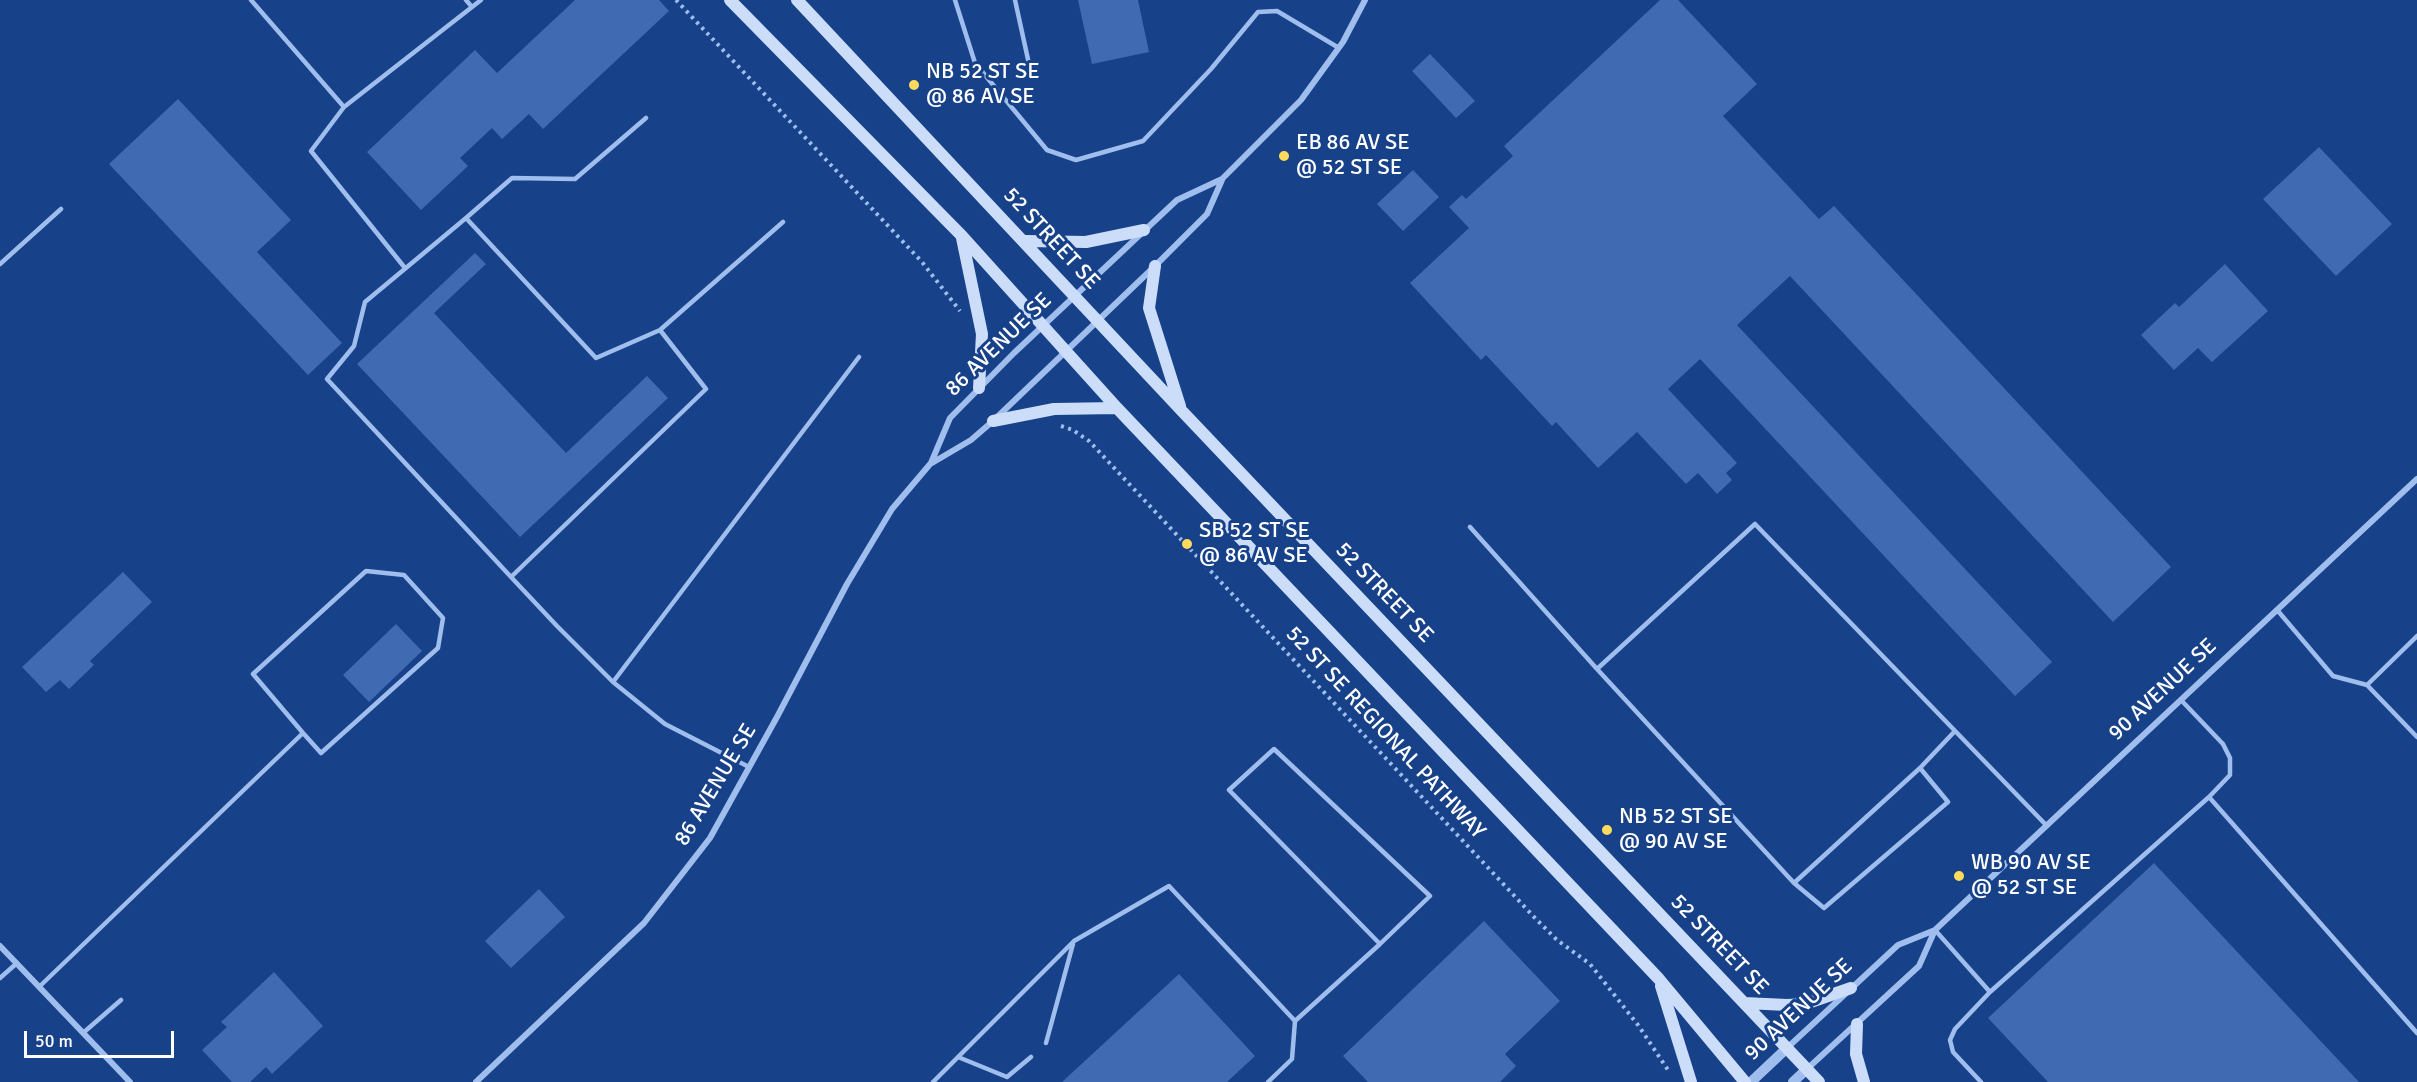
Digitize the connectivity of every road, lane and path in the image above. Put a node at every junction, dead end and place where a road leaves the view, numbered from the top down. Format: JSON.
{"nodes":[{"id":1,"x":251,"y":0,"type":"edge"},
{"id":2,"x":466,"y":0,"type":"edge"},
{"id":3,"x":481,"y":0,"type":"edge"},
{"id":4,"x":676,"y":0,"type":"edge"},
{"id":5,"x":730,"y":0,"type":"edge"},
{"id":6,"x":797,"y":0,"type":"edge"},
{"id":7,"x":955,"y":0,"type":"edge"},
{"id":8,"x":1015,"y":0,"type":"edge"},
{"id":9,"x":1365,"y":0,"type":"edge"},
{"id":10,"x":472,"y":7,"type":"junction"},
{"id":11,"x":1339,"y":48,"type":"junction"},
{"id":12,"x":1029,"y":64,"type":"dead end"},
{"id":13,"x":344,"y":107,"type":"junction"},
{"id":14,"x":646,"y":118,"type":"dead end"},
{"id":15,"x":1222,"y":179,"type":"junction"},
{"id":16,"x":61,"y":209,"type":"dead end"},
{"id":17,"x":466,"y":218,"type":"junction"},
{"id":18,"x":783,"y":222,"type":"dead end"},
{"id":19,"x":1144,"y":230,"type":"junction"},
{"id":20,"x":962,"y":236,"type":"junction"},
{"id":21,"x":1026,"y":241,"type":"junction"},
{"id":22,"x":0,"y":264,"type":"edge"},
{"id":23,"x":1155,"y":266,"type":"junction"},
{"id":24,"x":405,"y":268,"type":"junction"},
{"id":25,"x":1076,"y":296,"type":"junction"},
{"id":26,"x":962,"y":315,"type":"dead end"},
{"id":27,"x":1098,"y":320,"type":"junction"},
{"id":28,"x":1043,"y":326,"type":"junction"},
{"id":29,"x":660,"y":330,"type":"junction"},
{"id":30,"x":1066,"y":350,"type":"junction"},
{"id":31,"x":860,"y":357,"type":"dead end"},
{"id":32,"x":979,"y":388,"type":"junction"},
{"id":33,"x":1117,"y":408,"type":"junction"},
{"id":34,"x":1181,"y":410,"type":"junction"},
{"id":35,"x":1057,"y":420,"type":"dead end"},
{"id":36,"x":993,"y":421,"type":"junction"},
{"id":37,"x":931,"y":463,"type":"junction"},
{"id":38,"x":2417,"y":479,"type":"edge"},
{"id":39,"x":1470,"y":527,"type":"dead end"},
{"id":40,"x":511,"y":577,"type":"junction"},
{"id":41,"x":2278,"y":611,"type":"junction"},
{"id":42,"x":2417,"y":636,"type":"edge"},
{"id":43,"x":1596,"y":669,"type":"junction"},
{"id":44,"x":613,"y":682,"type":"junction"},
{"id":45,"x":2367,"y":685,"type":"junction"},
{"id":46,"x":2181,"y":700,"type":"junction"},
{"id":47,"x":1955,"y":731,"type":"junction"},
{"id":48,"x":303,"y":733,"type":"junction"},
{"id":49,"x":2417,"y":737,"type":"edge"},
{"id":50,"x":749,"y":767,"type":"junction"},
{"id":51,"x":1920,"y":768,"type":"junction"},
{"id":52,"x":2209,"y":797,"type":"junction"},
{"id":53,"x":2047,"y":825,"type":"junction"},
{"id":54,"x":1794,"y":883,"type":"junction"},
{"id":55,"x":1935,"y":930,"type":"junction"},
{"id":56,"x":1074,"y":941,"type":"junction"},
{"id":57,"x":1380,"y":944,"type":"junction"},
{"id":58,"x":0,"y":946,"type":"edge"},
{"id":59,"x":17,"y":963,"type":"junction"},
{"id":60,"x":0,"y":978,"type":"edge"},
{"id":61,"x":1659,"y":980,"type":"junction"},
{"id":62,"x":39,"y":987,"type":"junction"},
{"id":63,"x":1851,"y":988,"type":"junction"},
{"id":64,"x":1990,"y":992,"type":"junction"},
{"id":65,"x":121,"y":1000,"type":"dead end"},
{"id":66,"x":1745,"y":1003,"type":"junction"},
{"id":67,"x":1295,"y":1021,"type":"junction"},
{"id":68,"x":1857,"y":1024,"type":"junction"},
{"id":69,"x":83,"y":1033,"type":"junction"},
{"id":70,"x":2417,"y":1033,"type":"edge"},
{"id":71,"x":1046,"y":1043,"type":"dead end"},
{"id":72,"x":1787,"y":1048,"type":"junction"},
{"id":73,"x":958,"y":1057,"type":"junction"},
{"id":74,"x":1031,"y":1057,"type":"dead end"},
{"id":75,"x":1807,"y":1069,"type":"junction"},
{"id":76,"x":130,"y":1082,"type":"edge"},
{"id":77,"x":476,"y":1082,"type":"edge"},
{"id":78,"x":933,"y":1082,"type":"edge"},
{"id":79,"x":1268,"y":1082,"type":"edge"},
{"id":80,"x":1674,"y":1082,"type":"edge"},
{"id":81,"x":1691,"y":1082,"type":"edge"},
{"id":82,"x":1745,"y":1082,"type":"edge"},
{"id":83,"x":1751,"y":1082,"type":"edge"},
{"id":84,"x":1793,"y":1082,"type":"edge"},
{"id":85,"x":1819,"y":1082,"type":"edge"},
{"id":86,"x":1864,"y":1082,"type":"edge"},
{"id":87,"x":1981,"y":1082,"type":"edge"}],
"edges":[{"from":1,"to":13,"type":"lane"},
{"from":2,"to":10,"type":"lane"},
{"from":3,"to":10,"type":"lane"},
{"from":4,"to":26,"type":"path"},
{"from":5,"to":20,"type":"main road"},
{"from":6,"to":21,"type":"main road","name":"52 STREET SE"},
{"from":7,"to":11,"type":"lane"},
{"from":8,"to":12,"type":"lane"},
{"from":9,"to":11,"type":"street","name":"86 AVENUE SE"},
{"from":10,"to":13,"type":"lane"},
{"from":11,"to":15,"type":"street","name":"86 AVENUE SE"},
{"from":13,"to":24,"type":"lane"},
{"from":14,"to":17,"type":"lane"},
{"from":15,"to":19,"type":"street","name":"86 AVENUE SE"},
{"from":15,"to":23,"type":"street","name":"86 AVENUE SE"},
{"from":16,"to":22,"type":"lane"},
{"from":17,"to":24,"type":"lane"},
{"from":17,"to":29,"type":"lane"},
{"from":18,"to":29,"type":"lane"},
{"from":19,"to":21,"type":"main road"},
{"from":19,"to":25,"type":"street","name":"86 AVENUE SE"},
{"from":20,"to":28,"type":"main road"},
{"from":20,"to":32,"type":"main road"},
{"from":21,"to":25,"type":"main road","name":"52 STREET SE"},
{"from":23,"to":27,"type":"street","name":"86 AVENUE SE"},
{"from":23,"to":34,"type":"main road"},
{"from":24,"to":40,"type":"lane"},
{"from":25,"to":27,"type":"main road","name":"52 STREET SE"},
{"from":25,"to":28,"type":"street","name":"86 AVENUE SE"},
{"from":27,"to":30,"type":"street","name":"86 AVENUE SE"},
{"from":27,"to":34,"type":"main road","name":"52 STREET SE"},
{"from":28,"to":30,"type":"main road"},
{"from":28,"to":32,"type":"street","name":"86 AVENUE SE"},
{"from":29,"to":40,"type":"lane"},
{"from":30,"to":33,"type":"main road"},
{"from":30,"to":36,"type":"street","name":"86 AVENUE SE"},
{"from":31,"to":44,"type":"lane"},
{"from":32,"to":37,"type":"street","name":"86 AVENUE SE"},
{"from":33,"to":36,"type":"main road"},
{"from":33,"to":61,"type":"main road"},
{"from":34,"to":66,"type":"main road","name":"52 STREET SE"},
{"from":35,"to":80,"type":"path","name":"52 ST SE REGIONAL PATHWAY"},
{"from":36,"to":37,"type":"street","name":"86 AVENUE SE"},
{"from":37,"to":50,"type":"street","name":"86 AVENUE SE"},
{"from":38,"to":41,"type":"street","name":"90 AVENUE SE"},
{"from":39,"to":43,"type":"lane"},
{"from":40,"to":44,"type":"lane"},
{"from":41,"to":45,"type":"lane"},
{"from":41,"to":46,"type":"street","name":"90 AVENUE SE"},
{"from":42,"to":45,"type":"lane"},
{"from":43,"to":47,"type":"lane"},
{"from":43,"to":54,"type":"lane"},
{"from":44,"to":50,"type":"lane"},
{"from":45,"to":49,"type":"lane"},
{"from":46,"to":52,"type":"lane"},
{"from":46,"to":53,"type":"street","name":"90 AVENUE SE"},
{"from":47,"to":51,"type":"lane"},
{"from":47,"to":53,"type":"lane"},
{"from":48,"to":48,"type":"lane"},
{"from":48,"to":62,"type":"lane"},
{"from":50,"to":77,"type":"street","name":"86 AVENUE SE"},
{"from":51,"to":54,"type":"lane"},
{"from":51,"to":54,"type":"lane"},
{"from":52,"to":64,"type":"lane"},
{"from":52,"to":70,"type":"lane"},
{"from":53,"to":55,"type":"street","name":"90 AVENUE SE"},
{"from":55,"to":63,"type":"street","name":"90 AVENUE SE"},
{"from":55,"to":64,"type":"lane"},
{"from":55,"to":68,"type":"street","name":"90 AVENUE SE"},
{"from":56,"to":67,"type":"lane"},
{"from":56,"to":71,"type":"lane"},
{"from":56,"to":73,"type":"lane"},
{"from":57,"to":57,"type":"lane"},
{"from":57,"to":67,"type":"lane"},
{"from":58,"to":59,"type":"street"},
{"from":59,"to":60,"type":"lane"},
{"from":59,"to":62,"type":"street"},
{"from":61,"to":81,"type":"main road"},
{"from":61,"to":82,"type":"main road"},
{"from":62,"to":69,"type":"street"},
{"from":63,"to":66,"type":"main road"},
{"from":63,"to":72,"type":"street","name":"90 AVENUE SE"},
{"from":64,"to":87,"type":"lane"},
{"from":65,"to":69,"type":"lane"},
{"from":66,"to":72,"type":"main road","name":"52 STREET SE"},
{"from":67,"to":79,"type":"lane"},
{"from":68,"to":75,"type":"street","name":"90 AVENUE SE"},
{"from":68,"to":86,"type":"main road"},
{"from":69,"to":76,"type":"street"},
{"from":72,"to":75,"type":"main road","name":"52 STREET SE"},
{"from":72,"to":83,"type":"street","name":"90 AVENUE SE"},
{"from":73,"to":74,"type":"lane"},
{"from":73,"to":78,"type":"lane"},
{"from":75,"to":84,"type":"street","name":"90 AVENUE SE"},
{"from":75,"to":85,"type":"main road","name":"52 STREET SE"}]}
